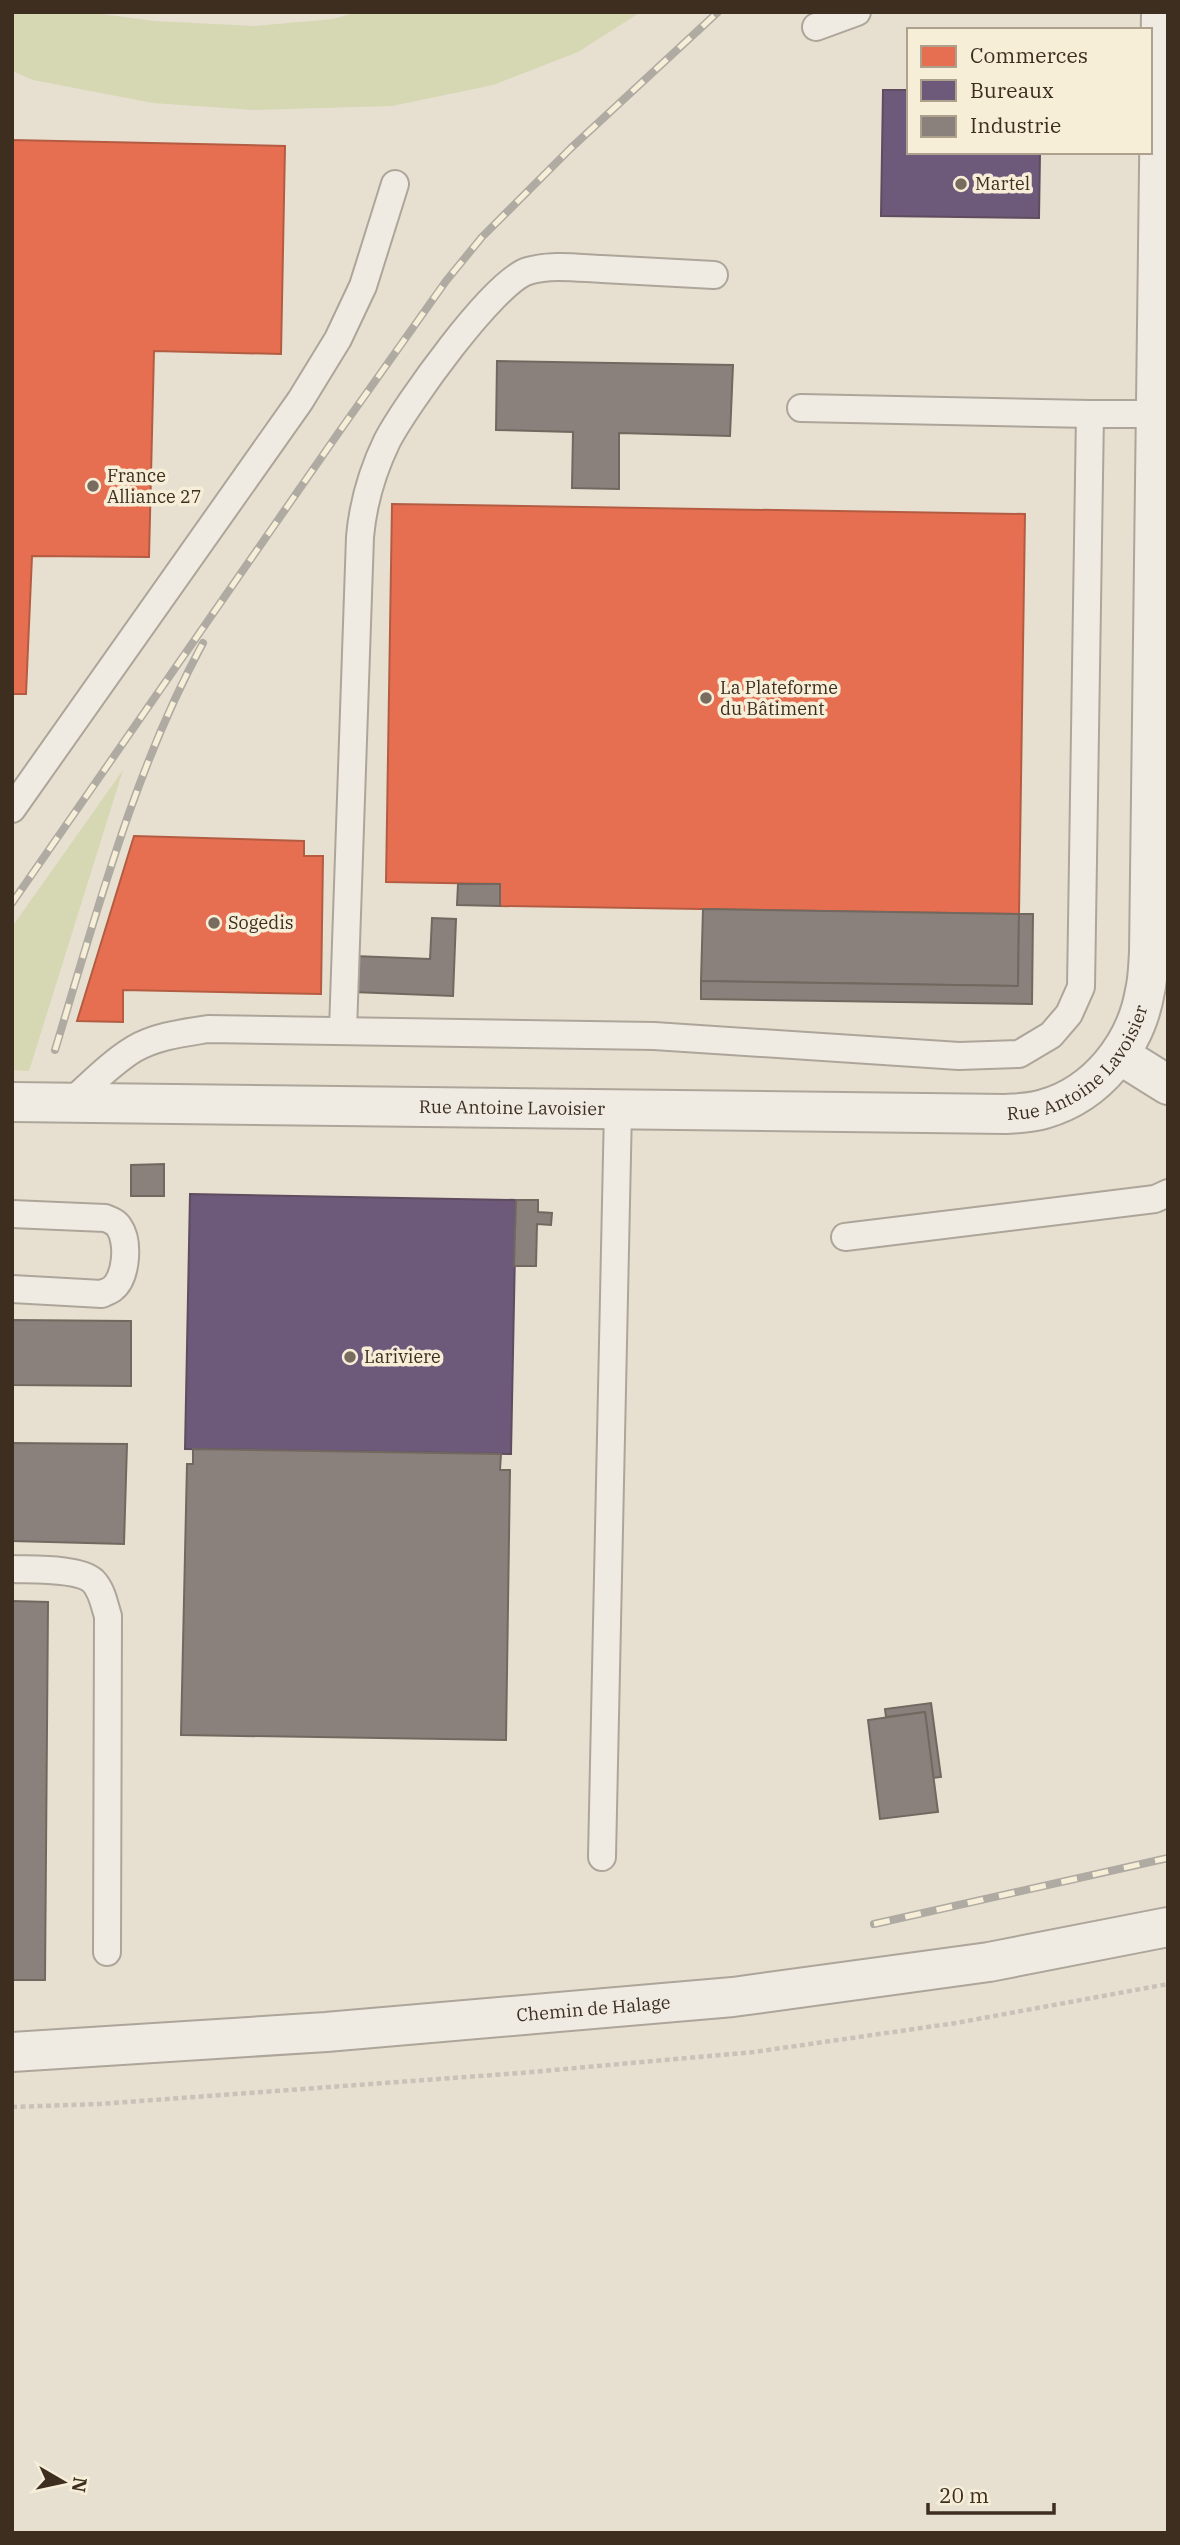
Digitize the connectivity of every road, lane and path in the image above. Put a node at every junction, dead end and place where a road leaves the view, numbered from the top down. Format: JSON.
{"nodes":[{"id":1,"x":857,"y":12,"type":"edge"},
{"id":2,"x":1161,"y":12,"type":"edge"},
{"id":3,"x":816,"y":27,"type":"dead end"},
{"id":4,"x":395,"y":184,"type":"dead end"},
{"id":5,"x":714,"y":275,"type":"dead end"},
{"id":6,"x":1160,"y":396,"type":"edge"},
{"id":7,"x":801,"y":408,"type":"dead end"},
{"id":8,"x":1090,"y":414,"type":"junction"},
{"id":9,"x":12,"y":809,"type":"edge"},
{"id":10,"x":343,"y":1030,"type":"junction"},
{"id":11,"x":1120,"y":1055,"type":"junction"},
{"id":12,"x":1168,"y":1085,"type":"edge"},
{"id":13,"x":12,"y":1102,"type":"edge"},
{"id":14,"x":71,"y":1102,"type":"junction"},
{"id":15,"x":618,"y":1110,"type":"junction"},
{"id":16,"x":1168,"y":1193,"type":"edge"},
{"id":17,"x":12,"y":1214,"type":"edge"},
{"id":18,"x":845,"y":1237,"type":"dead end"},
{"id":19,"x":12,"y":1289,"type":"edge"},
{"id":20,"x":12,"y":1569,"type":"edge"},
{"id":21,"x":601,"y":1857,"type":"dead end"},
{"id":22,"x":1168,"y":1927,"type":"edge"},
{"id":23,"x":107,"y":1952,"type":"dead end"},
{"id":24,"x":1168,"y":1984,"type":"edge"},
{"id":25,"x":12,"y":2052,"type":"edge"},
{"id":26,"x":12,"y":2107,"type":"edge"}],
"edges":[{"from":1,"to":3,"type":"lane"},
{"from":2,"to":6,"type":"street","name":"Rue Antoine Lavoisier"},
{"from":4,"to":9,"type":"lane"},
{"from":5,"to":10,"type":"lane"},
{"from":6,"to":8,"type":"lane"},
{"from":6,"to":11,"type":"street","name":"Rue Antoine Lavoisier"},
{"from":7,"to":8,"type":"lane"},
{"from":8,"to":10,"type":"lane"},
{"from":10,"to":14,"type":"lane"},
{"from":11,"to":12,"type":"street"},
{"from":11,"to":15,"type":"street","name":"Rue Antoine Lavoisier"},
{"from":13,"to":14,"type":"street","name":"Rue Antoine Lavoisier"},
{"from":14,"to":15,"type":"street","name":"Rue Antoine Lavoisier"},
{"from":15,"to":21,"type":"lane"},
{"from":16,"to":18,"type":"lane"},
{"from":17,"to":19,"type":"lane"},
{"from":20,"to":23,"type":"lane"},
{"from":22,"to":25,"type":"street","name":"Chemin de Halage"},
{"from":24,"to":26,"type":"path"}]}
